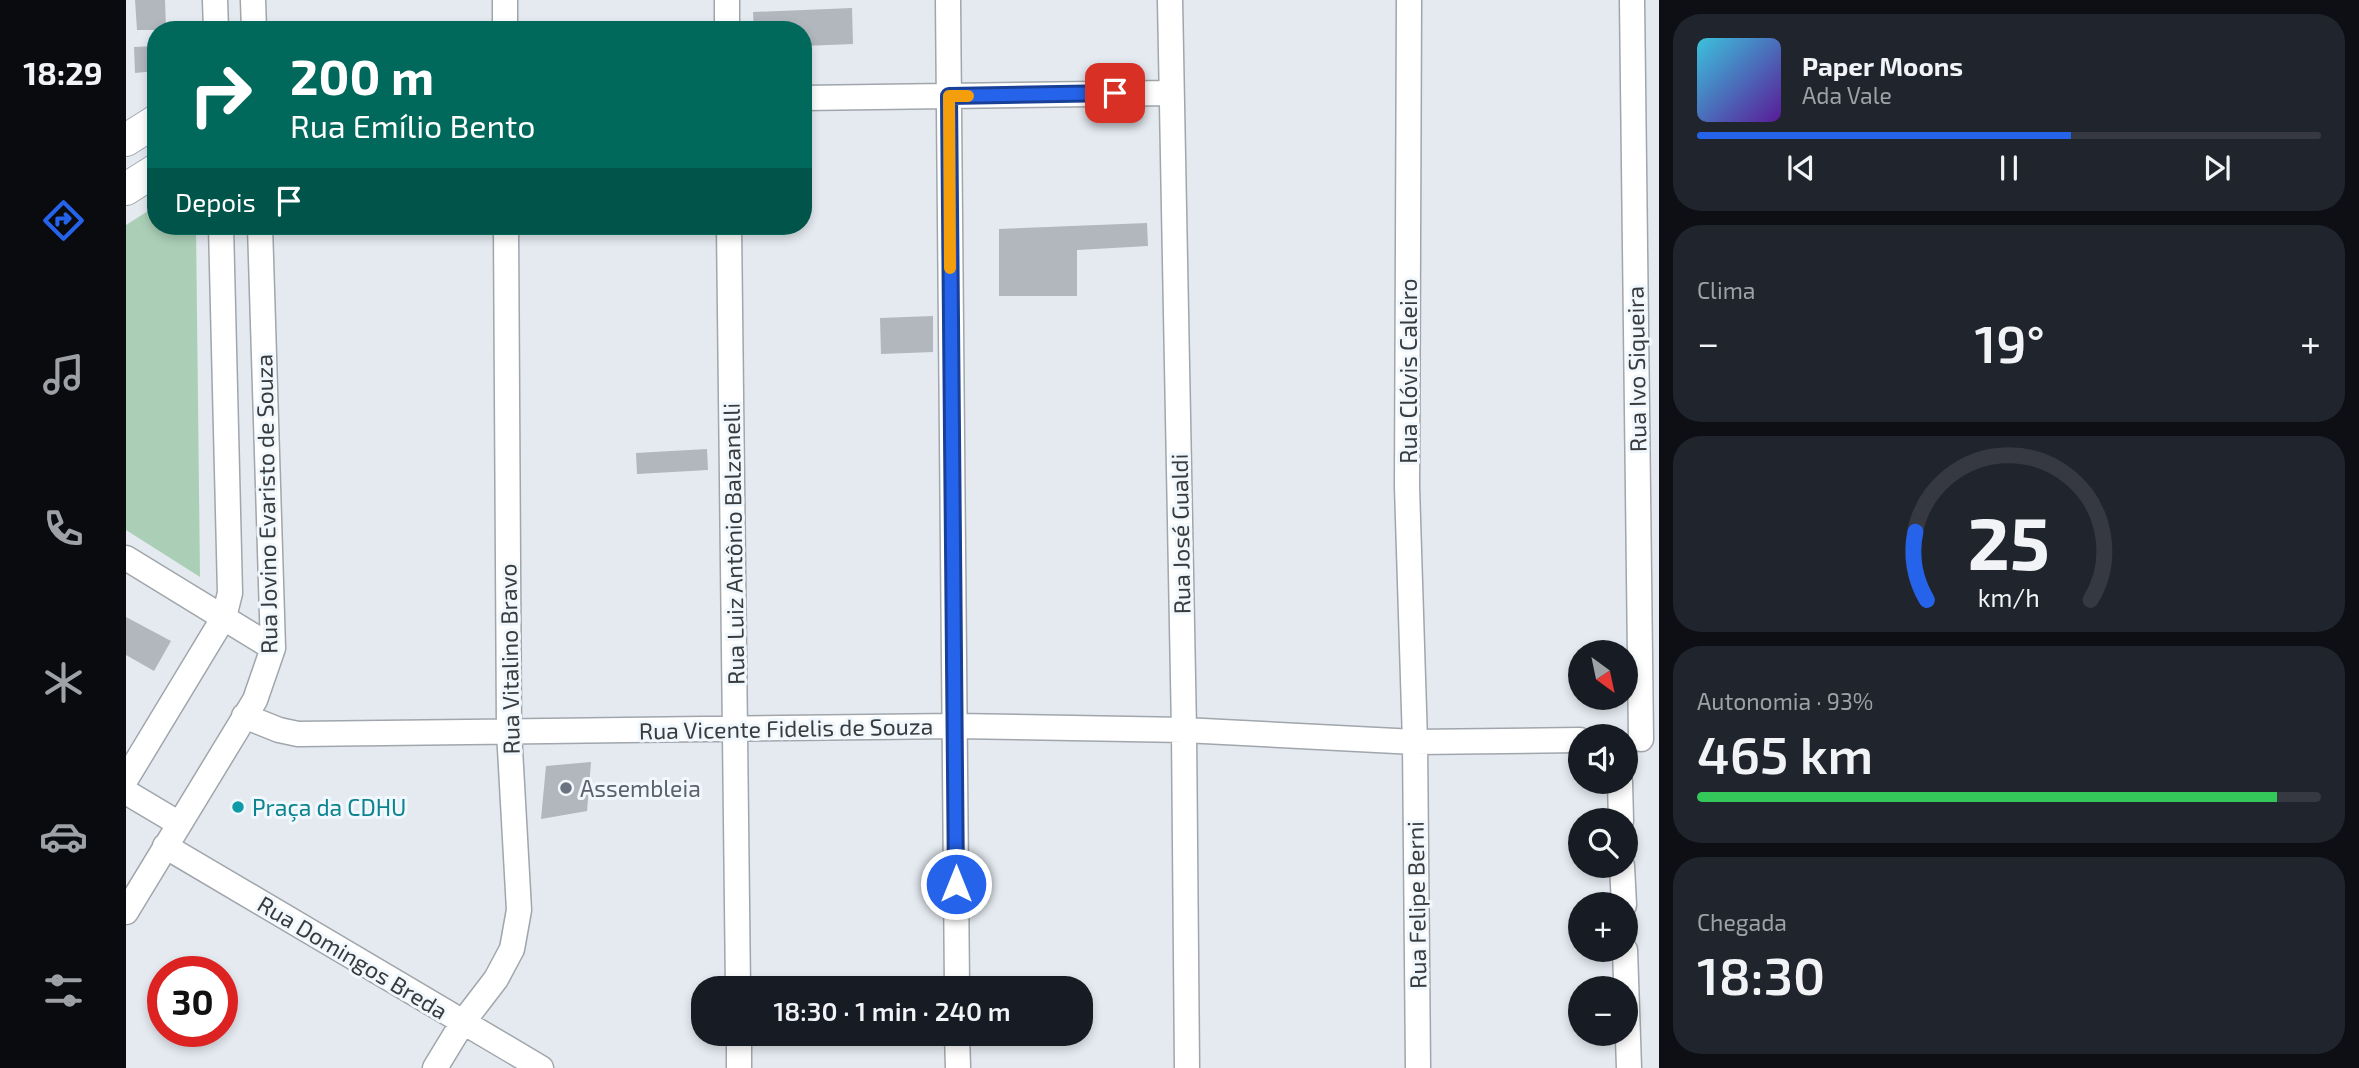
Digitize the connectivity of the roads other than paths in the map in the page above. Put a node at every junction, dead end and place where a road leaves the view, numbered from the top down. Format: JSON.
{"nodes":[{"id":1,"x":215,"y":0,"type":"edge"},
{"id":2,"x":253,"y":0,"type":"edge"},
{"id":3,"x":505,"y":0,"type":"edge"},
{"id":4,"x":727,"y":0,"type":"edge"},
{"id":5,"x":948,"y":0,"type":"edge"},
{"id":6,"x":1170,"y":0,"type":"edge"},
{"id":7,"x":1409,"y":0,"type":"edge"},
{"id":8,"x":1632,"y":0,"type":"edge"},
{"id":9,"x":216,"y":21,"type":"edge"},
{"id":10,"x":254,"y":21,"type":"edge"},
{"id":11,"x":505,"y":21,"type":"edge"},
{"id":12,"x":727,"y":21,"type":"edge"},
{"id":13,"x":1171,"y":93,"type":"junction"},
{"id":14,"x":949,"y":96,"type":"junction"},
{"id":15,"x":812,"y":98,"type":"edge"},
{"id":16,"x":147,"y":127,"type":"edge"},
{"id":17,"x":126,"y":140,"type":"edge"},
{"id":18,"x":147,"y":176,"type":"edge"},
{"id":19,"x":126,"y":189,"type":"edge"},
{"id":20,"x":221,"y":235,"type":"edge"},
{"id":21,"x":260,"y":235,"type":"edge"},
{"id":22,"x":506,"y":235,"type":"edge"},
{"id":23,"x":729,"y":235,"type":"edge"},
{"id":24,"x":126,"y":558,"type":"edge"},
{"id":25,"x":224,"y":617,"type":"junction"},
{"id":26,"x":273,"y":648,"type":"junction"},
{"id":27,"x":244,"y":716,"type":"junction"},
{"id":28,"x":955,"y":726,"type":"junction"},
{"id":29,"x":735,"y":729,"type":"junction"},
{"id":30,"x":1184,"y":730,"type":"junction"},
{"id":31,"x":509,"y":732,"type":"junction"},
{"id":32,"x":1642,"y":739,"type":"edge"},
{"id":33,"x":1568,"y":740,"type":"edge"},
{"id":34,"x":1415,"y":742,"type":"junction"},
{"id":35,"x":126,"y":779,"type":"edge"},
{"id":36,"x":126,"y":792,"type":"edge"},
{"id":37,"x":178,"y":823,"type":"junction"},
{"id":38,"x":165,"y":846,"type":"junction"},
{"id":39,"x":126,"y":912,"type":"edge"},
{"id":40,"x":1625,"y":962,"type":"edge"},
{"id":41,"x":738,"y":976,"type":"edge"},
{"id":42,"x":957,"y":976,"type":"edge"},
{"id":43,"x":463,"y":1022,"type":"junction"},
{"id":44,"x":738,"y":1046,"type":"edge"},
{"id":45,"x":957,"y":1046,"type":"edge"},
{"id":46,"x":435,"y":1068,"type":"edge"},
{"id":47,"x":541,"y":1068,"type":"edge"},
{"id":48,"x":739,"y":1068,"type":"edge"},
{"id":49,"x":958,"y":1068,"type":"edge"},
{"id":50,"x":1186,"y":1068,"type":"edge"},
{"id":51,"x":1418,"y":1068,"type":"edge"},
{"id":52,"x":1629,"y":1068,"type":"edge"}],
"edges":[{"from":1,"to":9,"type":"street"},
{"from":2,"to":10,"type":"street"},
{"from":3,"to":11,"type":"street"},
{"from":4,"to":12,"type":"street"},
{"from":5,"to":14,"type":"street"},
{"from":6,"to":13,"type":"street","name":"Rua José Gualdi"},
{"from":7,"to":34,"type":"street","name":"Rua Clóvis Caleiro"},
{"from":8,"to":32,"type":"street","name":"Rua Ivo Siqueira"},
{"from":13,"to":14,"type":"street"},
{"from":13,"to":30,"type":"street","name":"Rua José Gualdi"},
{"from":14,"to":15,"type":"street"},
{"from":14,"to":28,"type":"street"},
{"from":16,"to":17,"type":"street"},
{"from":18,"to":19,"type":"street"},
{"from":20,"to":25,"type":"street","name":"Rua Jovino Evaristo de Souza"},
{"from":21,"to":26,"type":"street","name":"Rua Jovino Evaristo de Souza"},
{"from":22,"to":31,"type":"street","name":"Rua Vitalino Bravo"},
{"from":23,"to":29,"type":"street","name":"Rua Luiz Antônio Balzanelli"},
{"from":24,"to":25,"type":"street"},
{"from":25,"to":26,"type":"street"},
{"from":25,"to":35,"type":"street","name":"Rua Jovino Evaristo de Souza"},
{"from":26,"to":27,"type":"street","name":"Rua Jovino Evaristo de Souza"},
{"from":27,"to":31,"type":"street","name":"Rua Vicente Fidelis de Souza"},
{"from":27,"to":37,"type":"street","name":"Rua Jovino Evaristo de Souza"},
{"from":28,"to":29,"type":"street","name":"Rua Vicente Fidelis de Souza"},
{"from":28,"to":30,"type":"street","name":"Rua Vicente Fidelis de Souza"},
{"from":28,"to":42,"type":"street"},
{"from":29,"to":31,"type":"street","name":"Rua Vicente Fidelis de Souza"},
{"from":29,"to":41,"type":"street","name":"Rua Luiz Antônio Balzanelli"},
{"from":30,"to":34,"type":"street","name":"Rua Vicente Fidelis de Souza"},
{"from":30,"to":50,"type":"street","name":"Rua José Gualdi"},
{"from":31,"to":43,"type":"street","name":"Rua Vitalino Bravo"},
{"from":33,"to":34,"type":"street","name":"Rua Vicente Fidelis de Souza"},
{"from":34,"to":51,"type":"street","name":"Rua Felipe Berni"},
{"from":36,"to":37,"type":"street"},
{"from":37,"to":38,"type":"street","name":"Rua Jovino Evaristo de Souza"},
{"from":38,"to":39,"type":"street","name":"Rua Jovino Evaristo de Souza"},
{"from":38,"to":43,"type":"street","name":"Rua Domingos Breda"},
{"from":40,"to":52,"type":"street"},
{"from":43,"to":46,"type":"street","name":"Rua Vitalino Bravo"},
{"from":43,"to":47,"type":"street","name":"Rua Domingos Breda"},
{"from":44,"to":48,"type":"street"},
{"from":45,"to":49,"type":"street"}]}
